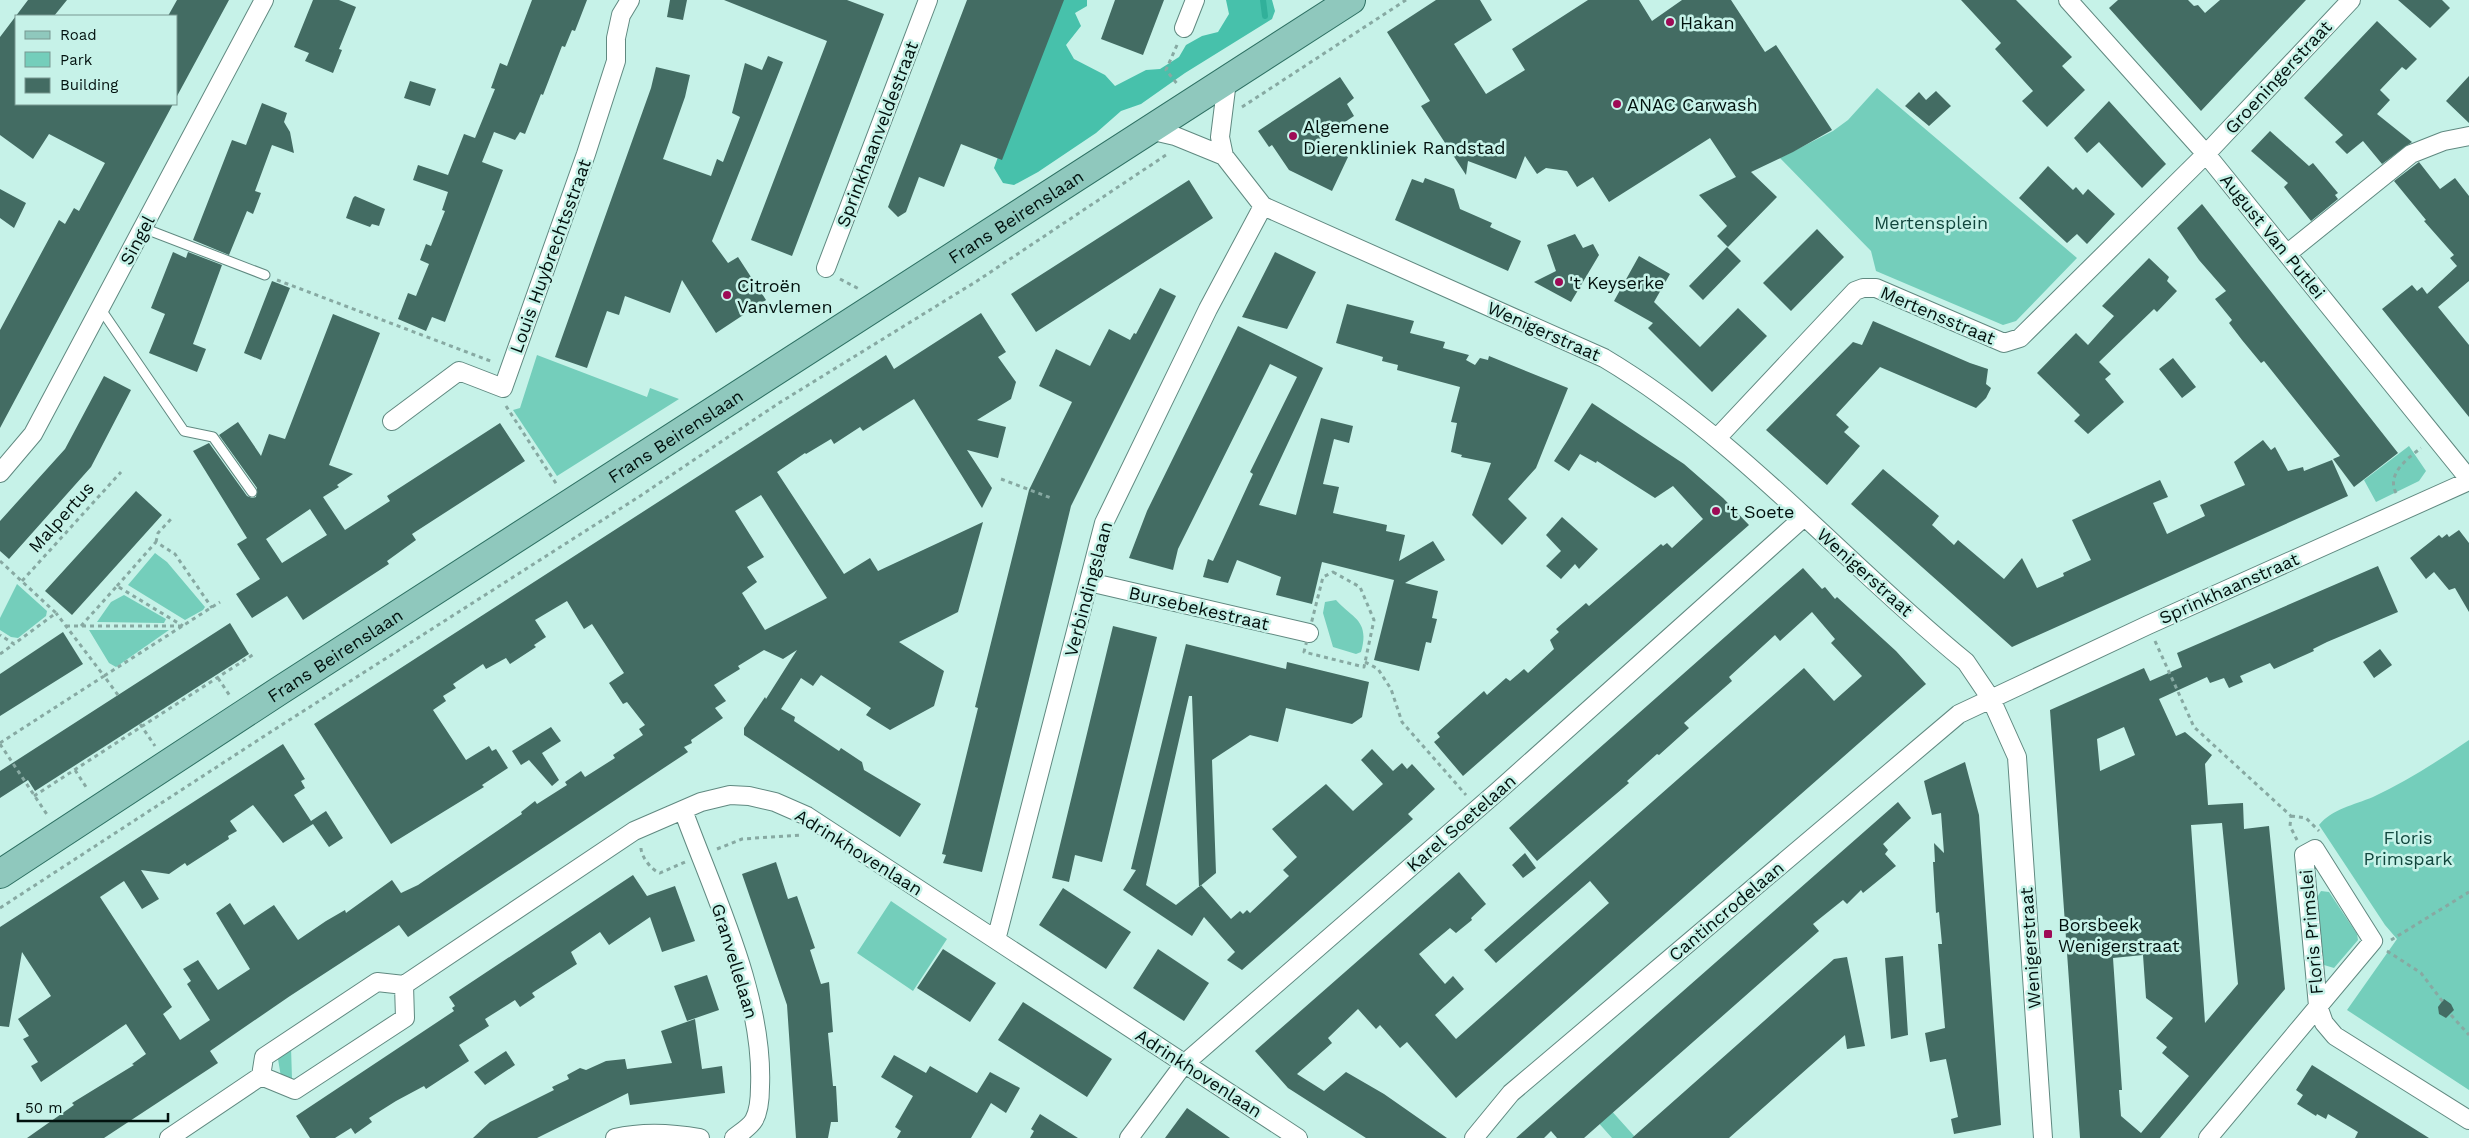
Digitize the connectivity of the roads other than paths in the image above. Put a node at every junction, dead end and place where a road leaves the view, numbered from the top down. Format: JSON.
{"nodes":[{"id":1,"x":264,"y":0,"type":"edge"},
{"id":2,"x":630,"y":0,"type":"edge"},
{"id":3,"x":928,"y":0,"type":"edge"},
{"id":4,"x":1195,"y":0,"type":"edge"},
{"id":5,"x":1351,"y":0,"type":"edge"},
{"id":6,"x":2068,"y":0,"type":"edge"},
{"id":7,"x":2351,"y":0,"type":"edge"},
{"id":8,"x":1184,"y":28,"type":"road end"},
{"id":9,"x":1226,"y":81,"type":"junction"},
{"id":10,"x":1149,"y":130,"type":"junction"},
{"id":11,"x":2469,"y":136,"type":"edge"},
{"id":12,"x":2206,"y":154,"type":"junction"},
{"id":13,"x":1224,"y":156,"type":"junction"},
{"id":14,"x":1264,"y":206,"type":"junction"},
{"id":15,"x":143,"y":228,"type":"junction"},
{"id":16,"x":2288,"y":253,"type":"junction"},
{"id":17,"x":826,"y":268,"type":"road end"},
{"id":18,"x":265,"y":275,"type":"road end"},
{"id":19,"x":100,"y":308,"type":"junction"},
{"id":20,"x":392,"y":421,"type":"dead end"},
{"id":21,"x":1717,"y":438,"type":"junction"},
{"id":22,"x":0,"y":472,"type":"edge"},
{"id":23,"x":2469,"y":480,"type":"edge"},
{"id":24,"x":252,"y":492,"type":"dead end"},
{"id":25,"x":1804,"y":517,"type":"junction"},
{"id":26,"x":1089,"y":582,"type":"junction"},
{"id":27,"x":1309,"y":634,"type":"road end"},
{"id":28,"x":1991,"y":699,"type":"junction"},
{"id":29,"x":683,"y":810,"type":"junction"},
{"id":30,"x":0,"y":874,"type":"edge"},
{"id":31,"x":996,"y":940,"type":"junction"},
{"id":32,"x":404,"y":985,"type":"junction"},
{"id":33,"x":2318,"y":1006,"type":"junction"},
{"id":34,"x":1184,"y":1064,"type":"junction"},
{"id":35,"x":261,"y":1076,"type":"junction"},
{"id":36,"x":2469,"y":1120,"type":"edge"},
{"id":37,"x":169,"y":1138,"type":"edge"},
{"id":38,"x":615,"y":1138,"type":"edge"},
{"id":39,"x":700,"y":1138,"type":"edge"},
{"id":40,"x":734,"y":1138,"type":"edge"},
{"id":41,"x":1129,"y":1138,"type":"edge"},
{"id":42,"x":1298,"y":1138,"type":"edge"},
{"id":43,"x":1474,"y":1138,"type":"edge"},
{"id":44,"x":2043,"y":1138,"type":"edge"},
{"id":45,"x":2208,"y":1138,"type":"edge"}],
"edges":[{"from":1,"to":15,"type":"street","name":"Singel"},
{"from":2,"to":20,"type":"street","name":"Louis Huybrechtsstraat"},
{"from":3,"to":17,"type":"street","name":"Sprinkhaanveldestraat"},
{"from":4,"to":8,"type":"street"},
{"from":5,"to":9,"type":"main road","name":"Frans Beirenslaan"},
{"from":6,"to":12,"type":"street","name":"August Van Putlei"},
{"from":7,"to":12,"type":"street","name":"Groeningerstraat"},
{"from":9,"to":10,"type":"main road","name":"Frans Beirenslaan"},
{"from":9,"to":13,"type":"street"},
{"from":10,"to":13,"type":"street","name":"Wenigerstraat"},
{"from":10,"to":30,"type":"main road","name":"Frans Beirenslaan"},
{"from":11,"to":16,"type":"street"},
{"from":12,"to":16,"type":"street","name":"August Van Putlei"},
{"from":12,"to":21,"type":"street","name":"Mertensstraat"},
{"from":13,"to":14,"type":"street","name":"Wenigerstraat"},
{"from":14,"to":21,"type":"street","name":"Wenigerstraat"},
{"from":14,"to":26,"type":"street","name":"Verbindingslaan"},
{"from":15,"to":18,"type":"lane"},
{"from":15,"to":19,"type":"street","name":"Singel"},
{"from":16,"to":23,"type":"street","name":"August Van Putlei"},
{"from":19,"to":22,"type":"street","name":"Singel"},
{"from":19,"to":24,"type":"lane"},
{"from":21,"to":25,"type":"street","name":"Wenigerstraat"},
{"from":23,"to":28,"type":"street","name":"Sprinkhaanstraat"},
{"from":25,"to":28,"type":"street","name":"Wenigerstraat"},
{"from":25,"to":34,"type":"street","name":"Karel Soetelaan"},
{"from":26,"to":27,"type":"street","name":"Bursebekestraat"},
{"from":26,"to":31,"type":"street","name":"Verbindingslaan"},
{"from":28,"to":43,"type":"street","name":"Cantincrodelaan"},
{"from":28,"to":44,"type":"street","name":"Wenigerstraat"},
{"from":29,"to":31,"type":"street","name":"Adrinkhovenlaan"},
{"from":29,"to":32,"type":"street","name":"Adrinkhovenlaan"},
{"from":29,"to":40,"type":"street","name":"Granvellelaan"},
{"from":31,"to":34,"type":"street","name":"Adrinkhovenlaan"},
{"from":32,"to":35,"type":"street"},
{"from":32,"to":35,"type":"street"},
{"from":33,"to":33,"type":"street","name":"Floris Primslei"},
{"from":33,"to":36,"type":"street","name":"Floris Primslei"},
{"from":33,"to":45,"type":"street","name":"Floris Primslei"},
{"from":34,"to":41,"type":"street","name":"Karel Soetelaan"},
{"from":34,"to":42,"type":"street","name":"Adrinkhovenlaan"},
{"from":35,"to":37,"type":"street"},
{"from":38,"to":39,"type":"street"}]}
